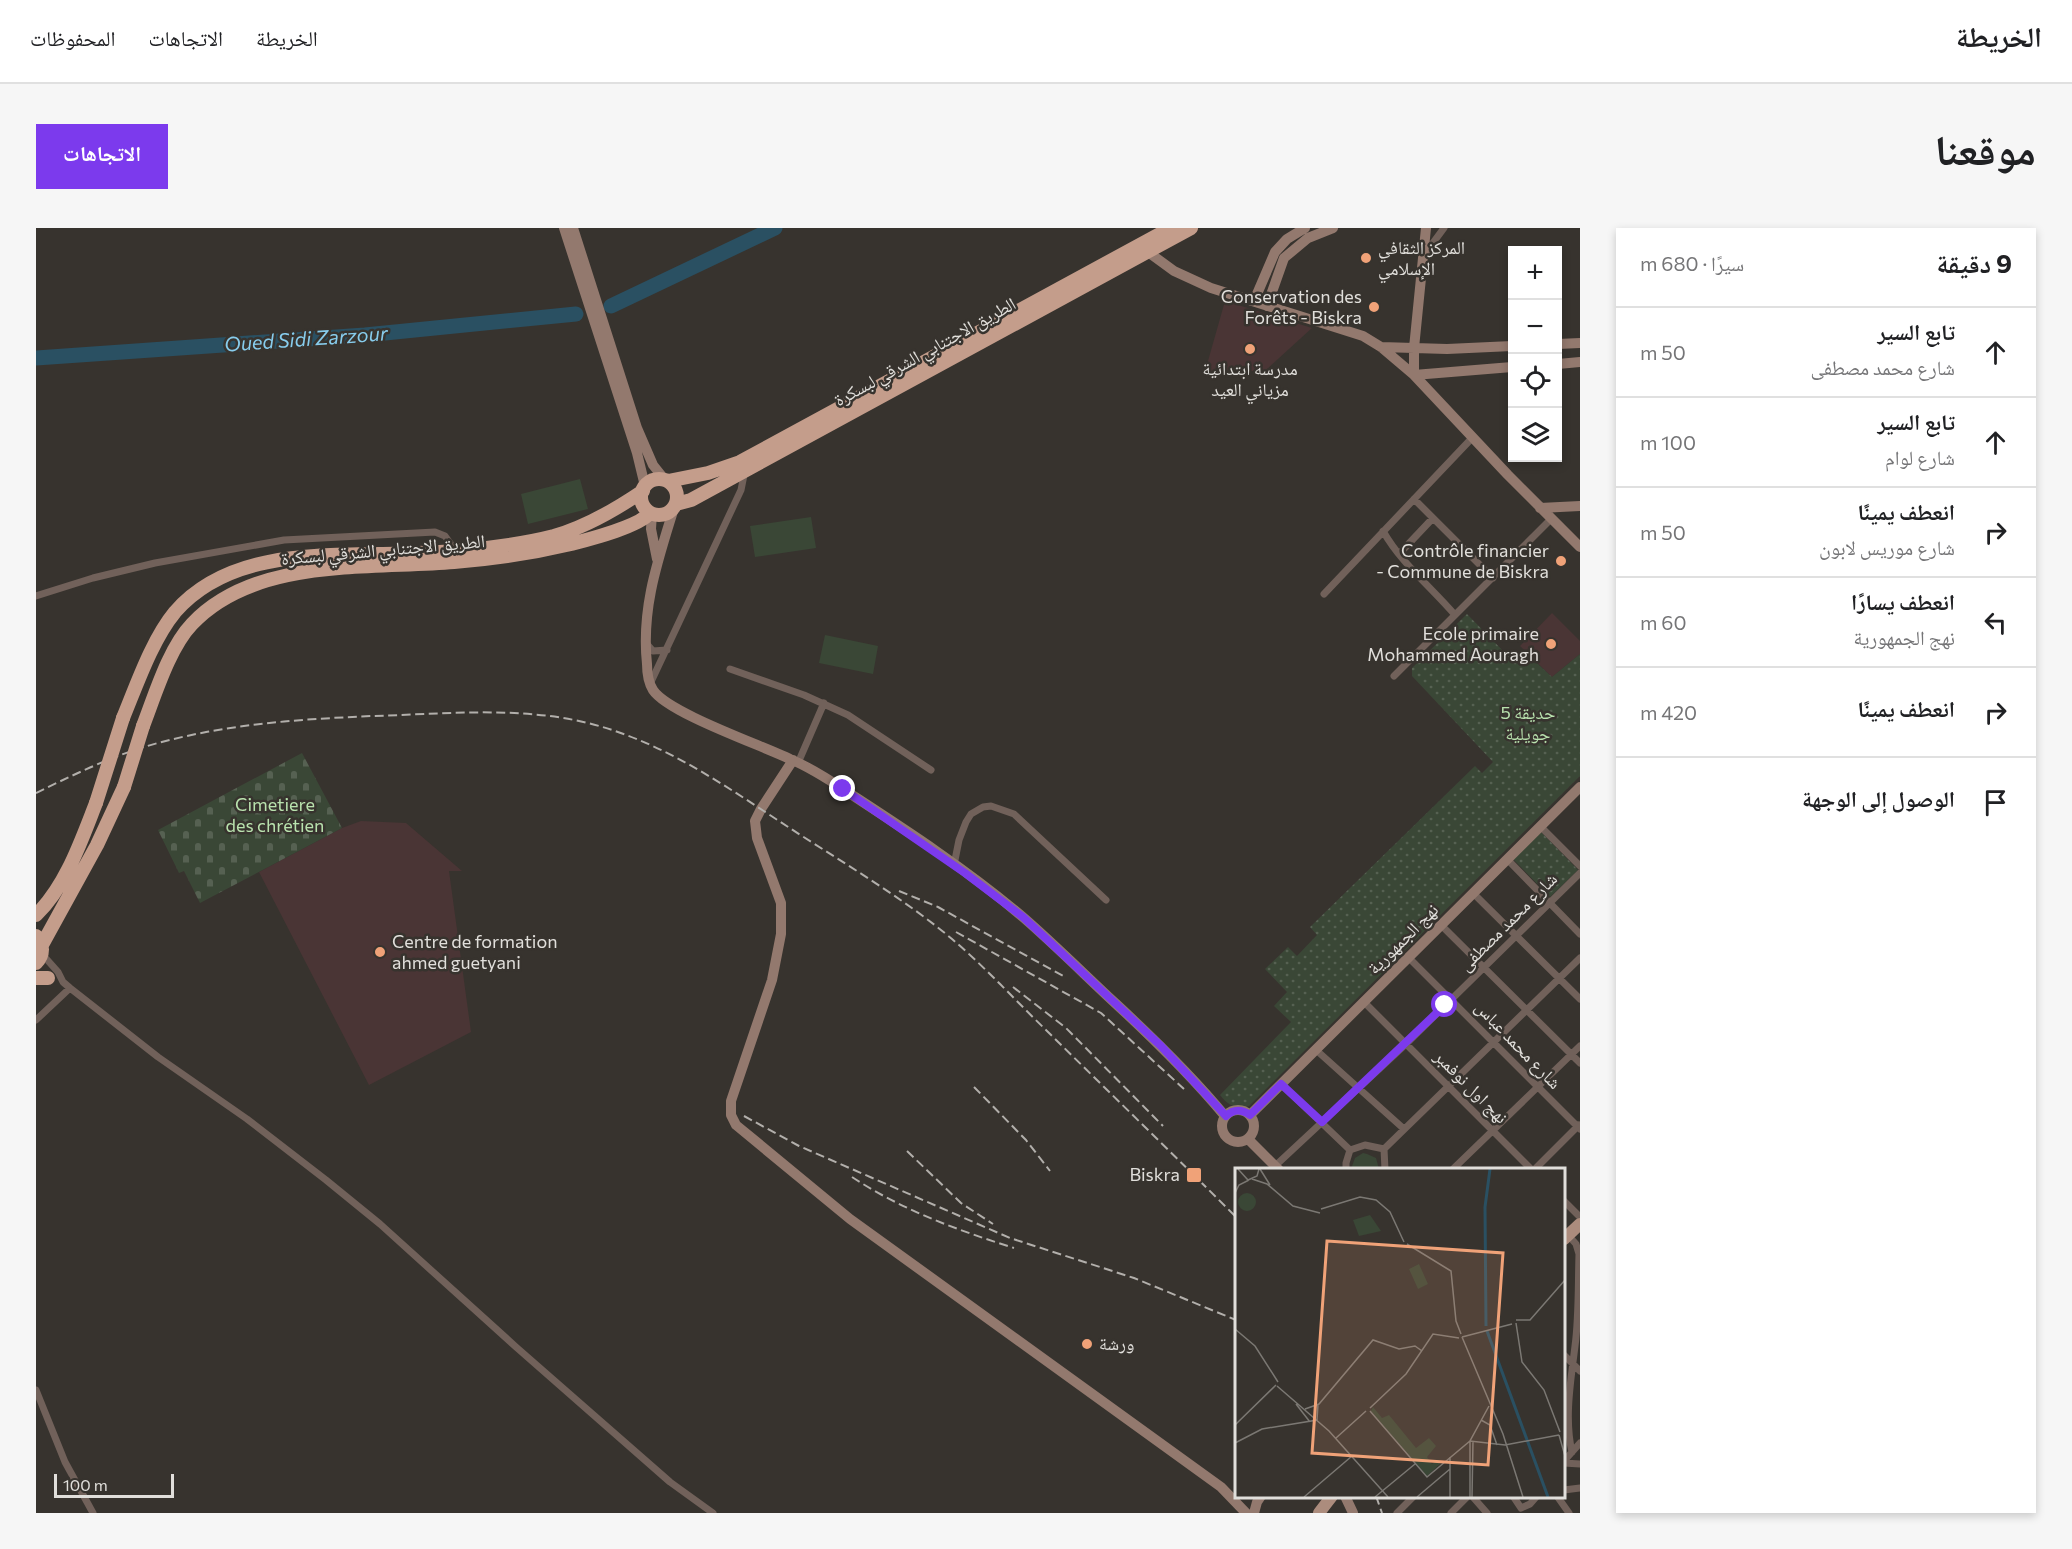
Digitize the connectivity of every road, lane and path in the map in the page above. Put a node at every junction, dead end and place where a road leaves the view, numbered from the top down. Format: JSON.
{"nodes":[{"id":1,"x":564,"y":228,"type":"edge"},
{"id":2,"x":573,"y":228,"type":"edge"},
{"id":3,"x":1171,"y":228,"type":"edge"},
{"id":4,"x":1191,"y":228,"type":"edge"},
{"id":5,"x":1334,"y":228,"type":"edge"},
{"id":6,"x":1426,"y":228,"type":"edge"},
{"id":7,"x":1444,"y":228,"type":"edge"},
{"id":8,"x":1306,"y":232,"type":"edge"},
{"id":9,"x":1148,"y":252,"type":"junction"},
{"id":10,"x":1423,"y":256,"type":"junction"},
{"id":11,"x":1254,"y":302,"type":"junction"},
{"id":12,"x":1267,"y":306,"type":"junction"},
{"id":13,"x":1579,"y":343,"type":"edge"},
{"id":14,"x":1562,"y":344,"type":"edge"},
{"id":15,"x":1508,"y":346,"type":"edge"},
{"id":16,"x":1381,"y":347,"type":"junction"},
{"id":17,"x":1414,"y":348,"type":"junction"},
{"id":18,"x":1487,"y":348,"type":"junction"},
{"id":19,"x":1580,"y":362,"type":"edge"},
{"id":20,"x":1562,"y":364,"type":"edge"},
{"id":21,"x":1508,"y":367,"type":"edge"},
{"id":22,"x":1488,"y":368,"type":"junction"},
{"id":23,"x":1414,"y":375,"type":"junction"},
{"id":24,"x":1473,"y":437,"type":"junction"},
{"id":25,"x":745,"y":470,"type":"junction"},
{"id":26,"x":666,"y":481,"type":"junction"},
{"id":27,"x":644,"y":489,"type":"junction"},
{"id":28,"x":1414,"y":499,"type":"junction"},
{"id":29,"x":675,"y":506,"type":"junction"},
{"id":30,"x":1580,"y":506,"type":"edge"},
{"id":31,"x":1566,"y":507,"type":"junction"},
{"id":32,"x":1540,"y":508,"type":"junction"},
{"id":33,"x":651,"y":513,"type":"junction"},
{"id":34,"x":1433,"y":518,"type":"junction"},
{"id":35,"x":1554,"y":523,"type":"junction"},
{"id":36,"x":1383,"y":531,"type":"junction"},
{"id":37,"x":1580,"y":547,"type":"edge"},
{"id":38,"x":455,"y":550,"type":"junction"},
{"id":39,"x":1399,"y":554,"type":"junction"},
{"id":40,"x":657,"y":563,"type":"junction"},
{"id":41,"x":1493,"y":578,"type":"junction"},
{"id":42,"x":1324,"y":594,"type":"dead end"},
{"id":43,"x":36,"y":596,"type":"edge"},
{"id":44,"x":1455,"y":615,"type":"junction"},
{"id":45,"x":645,"y":642,"type":"junction"},
{"id":46,"x":667,"y":650,"type":"junction"},
{"id":47,"x":730,"y":669,"type":"dead end"},
{"id":48,"x":1394,"y":676,"type":"dead end"},
{"id":49,"x":650,"y":685,"type":"junction"},
{"id":50,"x":824,"y":703,"type":"junction"},
{"id":51,"x":796,"y":761,"type":"junction"},
{"id":52,"x":931,"y":770,"type":"dead end"},
{"id":53,"x":1578,"y":793,"type":"edge"},
{"id":54,"x":1540,"y":826,"type":"junction"},
{"id":55,"x":1507,"y":859,"type":"junction"},
{"id":56,"x":954,"y":865,"type":"junction"},
{"id":57,"x":1580,"y":866,"type":"edge"},
{"id":58,"x":1580,"y":873,"type":"edge"},
{"id":59,"x":1473,"y":892,"type":"junction"},
{"id":60,"x":1106,"y":900,"type":"dead end"},
{"id":61,"x":1550,"y":902,"type":"junction"},
{"id":62,"x":36,"y":915,"type":"edge"},
{"id":63,"x":1441,"y":925,"type":"junction"},
{"id":64,"x":1580,"y":934,"type":"edge"},
{"id":65,"x":1516,"y":935,"type":"junction"},
{"id":66,"x":39,"y":949,"type":"edge"},
{"id":67,"x":1408,"y":957,"type":"junction"},
{"id":68,"x":1580,"y":957,"type":"edge"},
{"id":69,"x":1483,"y":968,"type":"junction"},
{"id":70,"x":40,"y":976,"type":"edge"},
{"id":71,"x":1558,"y":978,"type":"junction"},
{"id":72,"x":63,"y":982,"type":"junction"},
{"id":73,"x":70,"y":988,"type":"junction"},
{"id":74,"x":1452,"y":999,"type":"junction"},
{"id":75,"x":1580,"y":999,"type":"edge"},
{"id":76,"x":1363,"y":1001,"type":"junction"},
{"id":77,"x":1526,"y":1010,"type":"junction"},
{"id":78,"x":36,"y":1011,"type":"edge"},
{"id":79,"x":45,"y":1012,"type":"junction"},
{"id":80,"x":36,"y":1020,"type":"edge"},
{"id":81,"x":1494,"y":1041,"type":"junction"},
{"id":82,"x":1406,"y":1044,"type":"junction"},
{"id":83,"x":1580,"y":1046,"type":"edge"},
{"id":84,"x":1315,"y":1049,"type":"junction"},
{"id":85,"x":1571,"y":1054,"type":"junction"},
{"id":86,"x":1580,"y":1063,"type":"edge"},
{"id":87,"x":1281,"y":1084,"type":"junction"},
{"id":88,"x":1448,"y":1086,"type":"junction"},
{"id":89,"x":1538,"y":1087,"type":"junction"},
{"id":90,"x":1358,"y":1088,"type":"junction"},
{"id":91,"x":1250,"y":1115,"type":"junction"},
{"id":92,"x":1226,"y":1116,"type":"junction"},
{"id":93,"x":1322,"y":1122,"type":"junction"},
{"id":94,"x":1579,"y":1127,"type":"edge"},
{"id":95,"x":1404,"y":1129,"type":"junction"},
{"id":96,"x":1492,"y":1130,"type":"junction"},
{"id":97,"x":1248,"y":1139,"type":"junction"},
{"id":98,"x":1384,"y":1149,"type":"junction"},
{"id":99,"x":1350,"y":1150,"type":"junction"},
{"id":100,"x":1277,"y":1168,"type":"edge"},
{"id":101,"x":1346,"y":1168,"type":"edge"},
{"id":102,"x":1385,"y":1168,"type":"edge"},
{"id":103,"x":1454,"y":1168,"type":"edge"},
{"id":104,"x":1531,"y":1168,"type":"edge"},
{"id":105,"x":1535,"y":1168,"type":"edge"},
{"id":106,"x":1565,"y":1203,"type":"edge"},
{"id":107,"x":1580,"y":1217,"type":"edge"},
{"id":108,"x":1580,"y":1224,"type":"edge"},
{"id":109,"x":1566,"y":1237,"type":"edge"},
{"id":110,"x":1565,"y":1357,"type":"edge"},
{"id":111,"x":1572,"y":1364,"type":"junction"},
{"id":112,"x":1580,"y":1371,"type":"edge"},
{"id":113,"x":36,"y":1390,"type":"edge"},
{"id":114,"x":1580,"y":1443,"type":"edge"},
{"id":115,"x":1572,"y":1452,"type":"junction"},
{"id":116,"x":1565,"y":1460,"type":"edge"},
{"id":117,"x":1565,"y":1462,"type":"edge"},
{"id":118,"x":1580,"y":1464,"type":"edge"},
{"id":119,"x":1221,"y":1487,"type":"junction"},
{"id":120,"x":1580,"y":1488,"type":"edge"},
{"id":121,"x":1565,"y":1490,"type":"edge"},
{"id":122,"x":1235,"y":1493,"type":"edge"},
{"id":123,"x":1259,"y":1498,"type":"edge"},
{"id":124,"x":1331,"y":1498,"type":"edge"},
{"id":125,"x":1346,"y":1498,"type":"edge"},
{"id":126,"x":1413,"y":1498,"type":"edge"},
{"id":127,"x":1469,"y":1498,"type":"edge"},
{"id":128,"x":1471,"y":1498,"type":"edge"},
{"id":129,"x":1536,"y":1498,"type":"edge"},
{"id":130,"x":1558,"y":1498,"type":"edge"},
{"id":131,"x":1520,"y":1510,"type":"edge"},
{"id":132,"x":93,"y":1513,"type":"edge"},
{"id":133,"x":713,"y":1513,"type":"edge"},
{"id":134,"x":1246,"y":1513,"type":"edge"},
{"id":135,"x":1254,"y":1513,"type":"edge"},
{"id":136,"x":1319,"y":1513,"type":"edge"},
{"id":137,"x":1353,"y":1513,"type":"edge"},
{"id":138,"x":1397,"y":1513,"type":"edge"},
{"id":139,"x":1451,"y":1513,"type":"edge"},
{"id":140,"x":1487,"y":1513,"type":"edge"},
{"id":141,"x":1569,"y":1513,"type":"edge"}],
"edges":[{"from":1,"to":27,"type":"main road"},
{"from":2,"to":26,"type":"main road"},
{"from":3,"to":26,"type":"highway","name":"الطريق الاجتنابي الشرقي لبسكرة"},
{"from":4,"to":9,"type":"highway","name":"الطريق الاجتنابي الشرقي لبسكرة"},
{"from":5,"to":8,"type":"main road"},
{"from":6,"to":10,"type":"main road"},
{"from":7,"to":10,"type":"street"},
{"from":8,"to":11,"type":"main road"},
{"from":8,"to":12,"type":"main road"},
{"from":9,"to":11,"type":"main road"},
{"from":9,"to":25,"type":"highway","name":"الطريق الاجتنابي الشرقي لبسكرة"},
{"from":10,"to":17,"type":"main road"},
{"from":11,"to":12,"type":"main road"},
{"from":12,"to":16,"type":"main road"},
{"from":13,"to":14,"type":"main road"},
{"from":13,"to":19,"type":"main road"},
{"from":15,"to":18,"type":"main road"},
{"from":16,"to":17,"type":"main road"},
{"from":16,"to":23,"type":"main road"},
{"from":17,"to":18,"type":"main road"},
{"from":17,"to":23,"type":"main road"},
{"from":18,"to":22,"type":"main road"},
{"from":19,"to":20,"type":"main road"},
{"from":21,"to":22,"type":"main road"},
{"from":22,"to":23,"type":"main road"},
{"from":23,"to":24,"type":"main road"},
{"from":24,"to":28,"type":"street"},
{"from":24,"to":32,"type":"main road"},
{"from":25,"to":29,"type":"highway","name":"الطريق الاجتنابي الشرقي لبسكرة"},
{"from":25,"to":46,"type":"street"},
{"from":26,"to":27,"type":"highway"},
{"from":26,"to":29,"type":"highway"},
{"from":27,"to":33,"type":"highway"},
{"from":27,"to":38,"type":"highway","name":"الطريق الاجتنابي الشرقي لبسكرة"},
{"from":28,"to":34,"type":"street"},
{"from":28,"to":36,"type":"street"},
{"from":29,"to":33,"type":"highway"},
{"from":29,"to":40,"type":"main road"},
{"from":30,"to":31,"type":"main road"},
{"from":31,"to":32,"type":"main road"},
{"from":31,"to":35,"type":"main road"},
{"from":32,"to":35,"type":"main road"},
{"from":33,"to":40,"type":"main road"},
{"from":33,"to":66,"type":"highway","name":"الطريق الاجتنابي الشرقي لبسكرة","bridge":true},
{"from":34,"to":39,"type":"street"},
{"from":34,"to":41,"type":"street"},
{"from":35,"to":37,"type":"main road"},
{"from":35,"to":41,"type":"street"},
{"from":36,"to":39,"type":"street"},
{"from":36,"to":42,"type":"street"},
{"from":38,"to":43,"type":"street"},
{"from":38,"to":62,"type":"highway","name":"الطريق الاجتنابي الشرقي لبسكرة","bridge":true},
{"from":39,"to":44,"type":"street"},
{"from":40,"to":45,"type":"main road"},
{"from":41,"to":44,"type":"street"},
{"from":44,"to":48,"type":"street"},
{"from":45,"to":46,"type":"street"},
{"from":45,"to":49,"type":"main road"},
{"from":46,"to":49,"type":"street"},
{"from":47,"to":50,"type":"street"},
{"from":49,"to":51,"type":"main road"},
{"from":50,"to":51,"type":"street"},
{"from":50,"to":52,"type":"street"},
{"from":51,"to":56,"type":"main road"},
{"from":51,"to":119,"type":"main road"},
{"from":53,"to":54,"type":"main road","name":"نهج الجمهورية"},
{"from":54,"to":55,"type":"main road","name":"نهج الجمهورية"},
{"from":54,"to":57,"type":"street"},
{"from":55,"to":59,"type":"main road","name":"نهج الجمهورية"},
{"from":55,"to":61,"type":"street"},
{"from":56,"to":60,"type":"street"},
{"from":56,"to":92,"type":"main road"},
{"from":58,"to":61,"type":"street","name":"شارع محمد مصطفى"},
{"from":59,"to":63,"type":"main road","name":"نهج الجمهورية"},
{"from":59,"to":65,"type":"street"},
{"from":61,"to":64,"type":"street"},
{"from":61,"to":65,"type":"street","name":"شارع محمد مصطفى"},
{"from":63,"to":67,"type":"main road","name":"نهج الجمهورية"},
{"from":63,"to":69,"type":"street"},
{"from":65,"to":69,"type":"street","name":"شارع محمد مصطفى"},
{"from":65,"to":71,"type":"street"},
{"from":66,"to":72,"type":"street"},
{"from":67,"to":74,"type":"street","name":"شارع محمد عباس"},
{"from":67,"to":76,"type":"main road","name":"نهج الجمهورية"},
{"from":68,"to":71,"type":"street"},
{"from":69,"to":74,"type":"street","name":"شارع محمد مصطفى"},
{"from":69,"to":77,"type":"street"},
{"from":70,"to":72,"type":"street"},
{"from":71,"to":75,"type":"street"},
{"from":71,"to":77,"type":"street"},
{"from":72,"to":73,"type":"street"},
{"from":73,"to":79,"type":"street"},
{"from":73,"to":133,"type":"street"},
{"from":74,"to":81,"type":"street","name":"شارع محمد عباس"},
{"from":74,"to":82,"type":"street","name":"شارع محمد مصطفى"},
{"from":76,"to":82,"type":"street","name":"نهج اول نوفمبر"},
{"from":76,"to":84,"type":"main road","name":"نهج الجمهورية"},
{"from":77,"to":81,"type":"street"},
{"from":77,"to":85,"type":"street"},
{"from":78,"to":79,"type":"street"},
{"from":79,"to":80,"type":"street"},
{"from":81,"to":88,"type":"street"},
{"from":81,"to":89,"type":"street","name":"شارع محمد عباس"},
{"from":82,"to":88,"type":"street","name":"نهج اول نوفمبر"},
{"from":82,"to":90,"type":"street","name":"شارع محمد مصطفى"},
{"from":83,"to":85,"type":"street"},
{"from":84,"to":87,"type":"main road","name":"نهج الجمهورية"},
{"from":84,"to":90,"type":"street"},
{"from":85,"to":86,"type":"street"},
{"from":85,"to":89,"type":"street"},
{"from":87,"to":91,"type":"main road","name":"نهج الجمهورية"},
{"from":87,"to":93,"type":"street"},
{"from":88,"to":95,"type":"street"},
{"from":88,"to":96,"type":"street","name":"نهج اول نوفمبر"},
{"from":89,"to":94,"type":"street","name":"شارع محمد عباس"},
{"from":89,"to":96,"type":"street"},
{"from":90,"to":93,"type":"street","name":"شارع محمد مصطفى"},
{"from":90,"to":95,"type":"street"},
{"from":91,"to":92,"type":"main road"},
{"from":91,"to":97,"type":"main road"},
{"from":92,"to":97,"type":"main road"},
{"from":93,"to":99,"type":"street"},
{"from":93,"to":100,"type":"street","name":"شارع محمد مصطفى"},
{"from":94,"to":105,"type":"street"},
{"from":95,"to":98,"type":"street"},
{"from":96,"to":103,"type":"street"},
{"from":96,"to":104,"type":"street","name":"نهج اول نوفمبر"},
{"from":97,"to":100,"type":"main road"},
{"from":98,"to":99,"type":"street"},
{"from":98,"to":102,"type":"street"},
{"from":99,"to":101,"type":"street"},
{"from":106,"to":107,"type":"street"},
{"from":108,"to":109,"type":"main road"},
{"from":109,"to":111,"type":"street"},
{"from":110,"to":111,"type":"street"},
{"from":111,"to":112,"type":"street"},
{"from":111,"to":115,"type":"street"},
{"from":113,"to":132,"type":"street"},
{"from":114,"to":115,"type":"street"},
{"from":115,"to":116,"type":"street"},
{"from":117,"to":118,"type":"street"},
{"from":119,"to":122,"type":"main road"},
{"from":119,"to":134,"type":"main road"},
{"from":120,"to":121,"type":"street"},
{"from":123,"to":135,"type":"main road"},
{"from":124,"to":136,"type":"main road"},
{"from":125,"to":137,"type":"main road"},
{"from":126,"to":138,"type":"street"},
{"from":127,"to":139,"type":"street"},
{"from":128,"to":140,"type":"street"},
{"from":129,"to":131,"type":"street"},
{"from":130,"to":141,"type":"street"}]}
